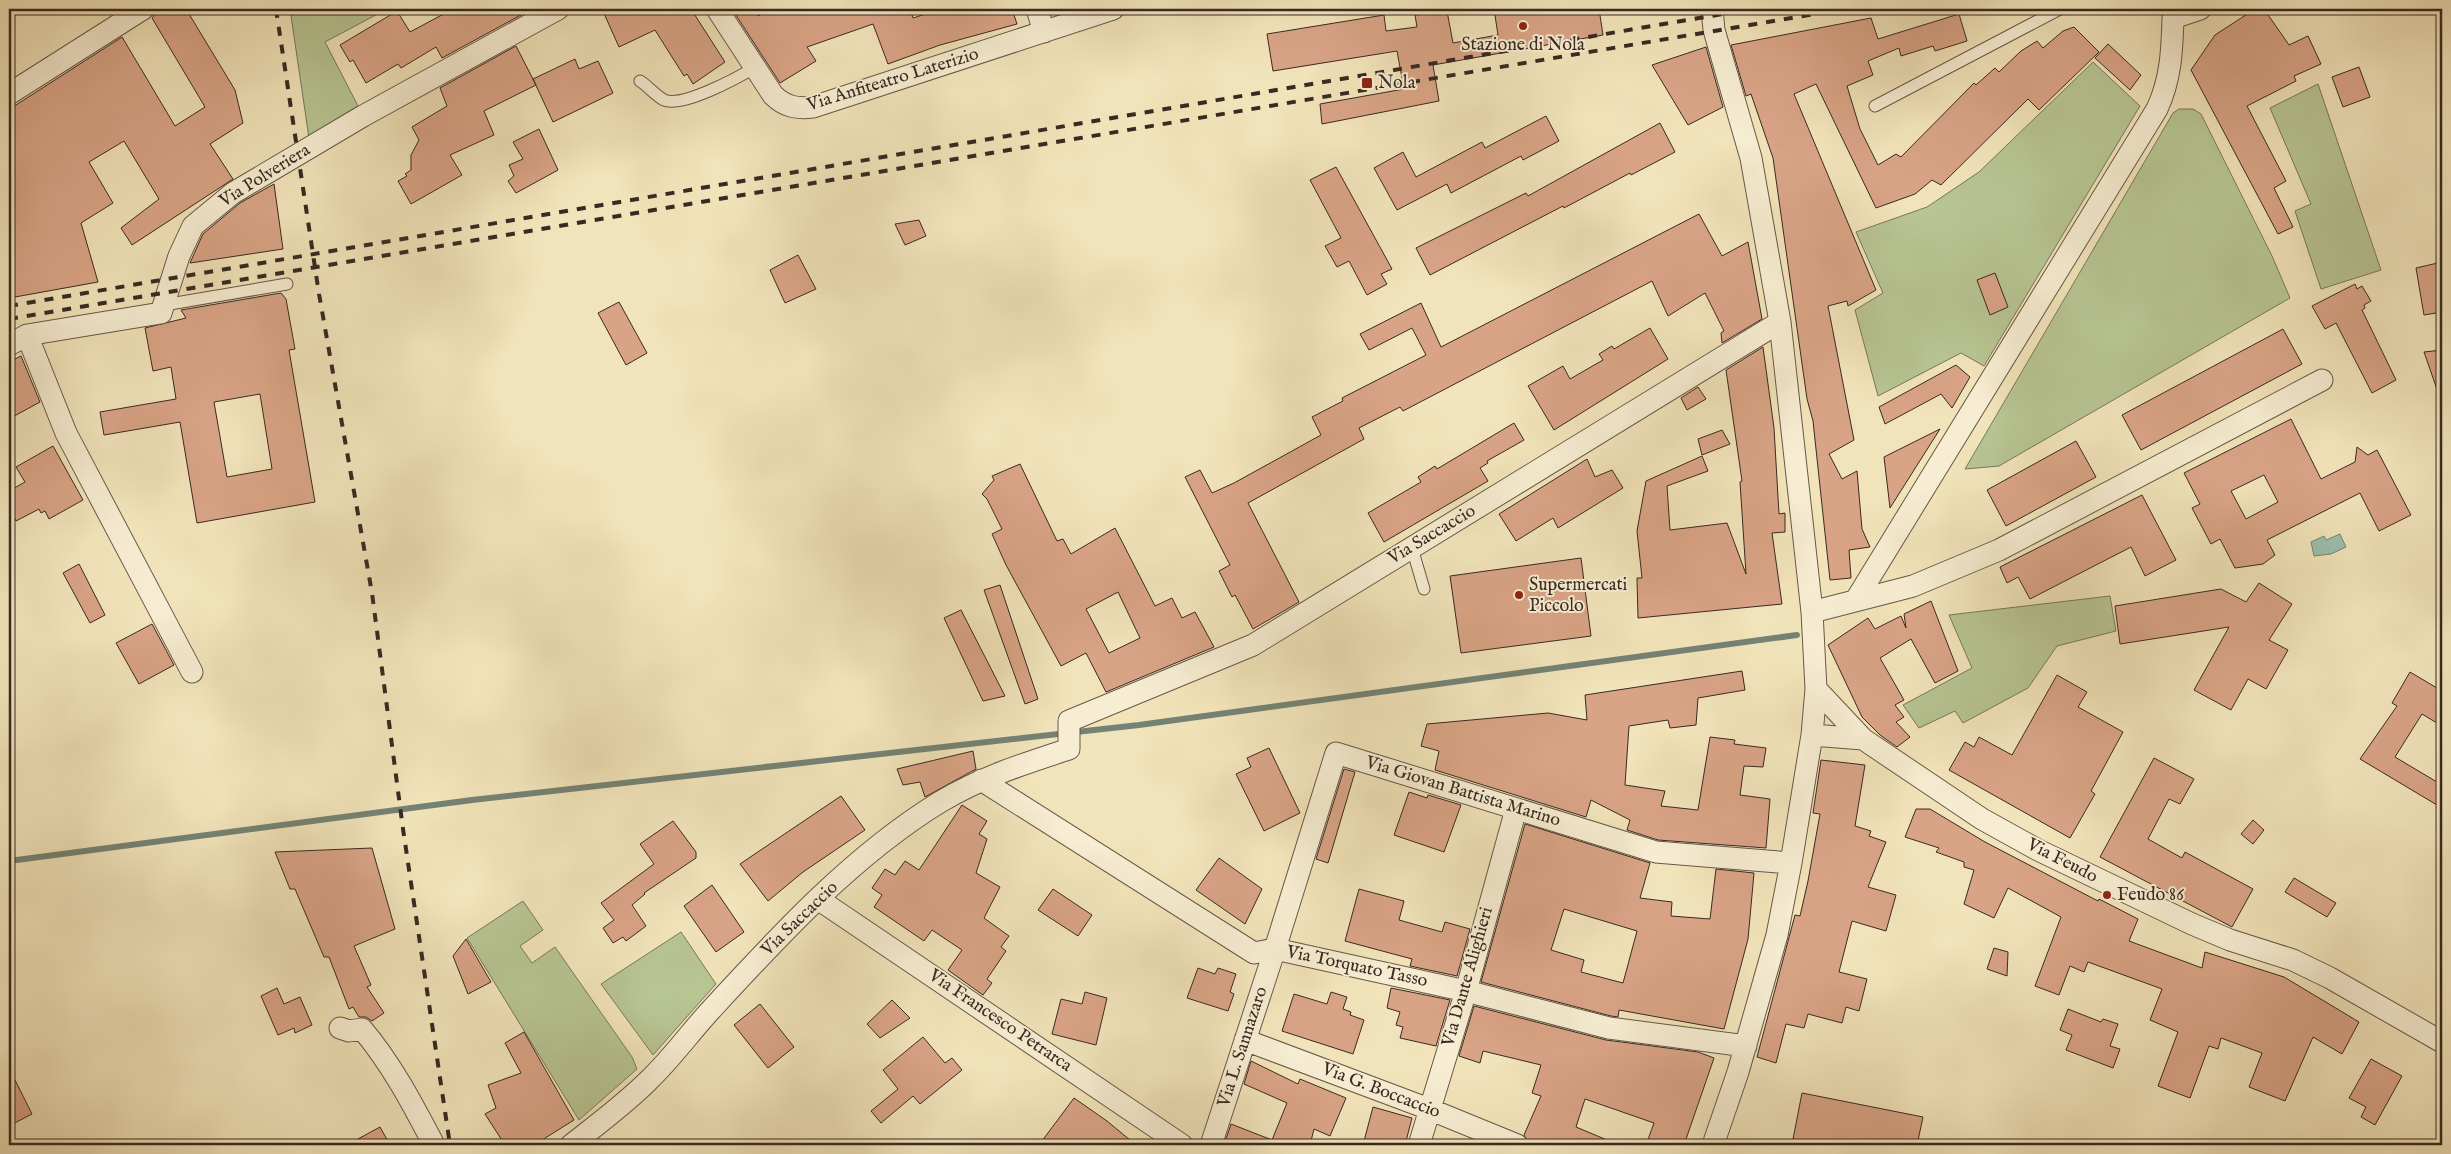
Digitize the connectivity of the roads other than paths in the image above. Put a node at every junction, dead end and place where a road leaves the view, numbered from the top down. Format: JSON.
{"nodes":[{"id":1,"x":143,"y":9,"type":"edge"},
{"id":2,"x":558,"y":9,"type":"edge"},
{"id":3,"x":717,"y":9,"type":"edge"},
{"id":4,"x":1037,"y":9,"type":"edge"},
{"id":5,"x":1113,"y":9,"type":"edge"},
{"id":6,"x":1712,"y":9,"type":"edge"},
{"id":7,"x":2060,"y":9,"type":"edge"},
{"id":8,"x":2200,"y":9,"type":"edge"},
{"id":9,"x":2170,"y":13,"type":"edge"},
{"id":10,"x":1044,"y":32,"type":"junction"},
{"id":11,"x":754,"y":68,"type":"junction"},
{"id":12,"x":640,"y":80,"type":"dead end"},
{"id":13,"x":9,"y":94,"type":"edge"},
{"id":14,"x":1875,"y":106,"type":"dead end"},
{"id":15,"x":287,"y":284,"type":"dead end"},
{"id":16,"x":164,"y":305,"type":"junction"},
{"id":17,"x":1780,"y":322,"type":"junction"},
{"id":18,"x":18,"y":340,"type":"edge"},
{"id":19,"x":2322,"y":380,"type":"dead end"},
{"id":20,"x":1412,"y":548,"type":"junction"},
{"id":21,"x":1424,"y":589,"type":"dead end"},
{"id":22,"x":1857,"y":598,"type":"junction"},
{"id":23,"x":1812,"y":612,"type":"junction"},
{"id":24,"x":192,"y":672,"type":"dead end"},
{"id":25,"x":1816,"y":689,"type":"junction"},
{"id":26,"x":1812,"y":735,"type":"junction"},
{"id":27,"x":1863,"y":739,"type":"junction"},
{"id":28,"x":981,"y":780,"type":"junction"},
{"id":29,"x":1516,"y":809,"type":"junction"},
{"id":30,"x":1791,"y":863,"type":"junction"},
{"id":31,"x":818,"y":899,"type":"junction"},
{"id":32,"x":1275,"y":949,"type":"junction"},
{"id":33,"x":1466,"y":991,"type":"junction"},
{"id":34,"x":340,"y":1028,"type":"dead end"},
{"id":35,"x":1245,"y":1040,"type":"junction"},
{"id":36,"x":2442,"y":1042,"type":"edge"},
{"id":37,"x":1746,"y":1046,"type":"junction"},
{"id":38,"x":1429,"y":1109,"type":"junction"},
{"id":39,"x":434,"y":1145,"type":"edge"},
{"id":40,"x":571,"y":1145,"type":"edge"},
{"id":41,"x":1182,"y":1145,"type":"edge"},
{"id":42,"x":1211,"y":1145,"type":"edge"},
{"id":43,"x":1419,"y":1145,"type":"edge"},
{"id":44,"x":1517,"y":1145,"type":"edge"},
{"id":45,"x":1713,"y":1145,"type":"edge"}],
"edges":[{"from":1,"to":13,"type":"street"},
{"from":2,"to":16,"type":"street","name":"Via Polveriera"},
{"from":3,"to":11,"type":"street","name":"Via Anfiteatro Laterizio"},
{"from":4,"to":10,"type":"street"},
{"from":5,"to":10,"type":"street","name":"Via Anfiteatro Laterizio"},
{"from":6,"to":17,"type":"street"},
{"from":7,"to":14,"type":"lane"},
{"from":8,"to":9,"type":"street"},
{"from":9,"to":22,"type":"street"},
{"from":10,"to":11,"type":"street","name":"Via Anfiteatro Laterizio"},
{"from":11,"to":12,"type":"lane"},
{"from":15,"to":16,"type":"lane"},
{"from":16,"to":18,"type":"street"},
{"from":17,"to":20,"type":"street","name":"Via Saccaccio"},
{"from":17,"to":23,"type":"street"},
{"from":18,"to":24,"type":"street"},
{"from":19,"to":22,"type":"street"},
{"from":20,"to":21,"type":"lane"},
{"from":20,"to":28,"type":"street","name":"Via Saccaccio"},
{"from":22,"to":23,"type":"street"},
{"from":23,"to":25,"type":"street"},
{"from":25,"to":26,"type":"street"},
{"from":25,"to":27,"type":"street","name":"Via Feudo"},
{"from":26,"to":27,"type":"street"},
{"from":26,"to":30,"type":"street"},
{"from":27,"to":36,"type":"street","name":"Via Feudo"},
{"from":28,"to":31,"type":"street","name":"Via Saccaccio"},
{"from":28,"to":32,"type":"street","name":"Via Torquato Tasso"},
{"from":29,"to":30,"type":"street","name":"Via Giovan Battista Marino"},
{"from":29,"to":32,"type":"street","name":"Via Giovan Battista Marino"},
{"from":29,"to":33,"type":"street","name":"Via Dante Alighieri"},
{"from":30,"to":37,"type":"street"},
{"from":31,"to":40,"type":"street","name":"Via Saccaccio"},
{"from":31,"to":41,"type":"street","name":"Via Francesco Petrarca"},
{"from":32,"to":33,"type":"street","name":"Via Torquato Tasso"},
{"from":32,"to":35,"type":"street","name":"Via L. Sannazaro"},
{"from":33,"to":37,"type":"street","name":"Via Torquato Tasso"},
{"from":33,"to":38,"type":"street","name":"Via Dante Alighieri"},
{"from":34,"to":39,"type":"street"},
{"from":35,"to":38,"type":"street","name":"Via G. Boccaccio"},
{"from":35,"to":42,"type":"street","name":"Via L. Sannazaro"},
{"from":37,"to":45,"type":"street"},
{"from":38,"to":43,"type":"street","name":"Via Dante Alighieri"},
{"from":38,"to":44,"type":"street","name":"Via G. Boccaccio"}]}
